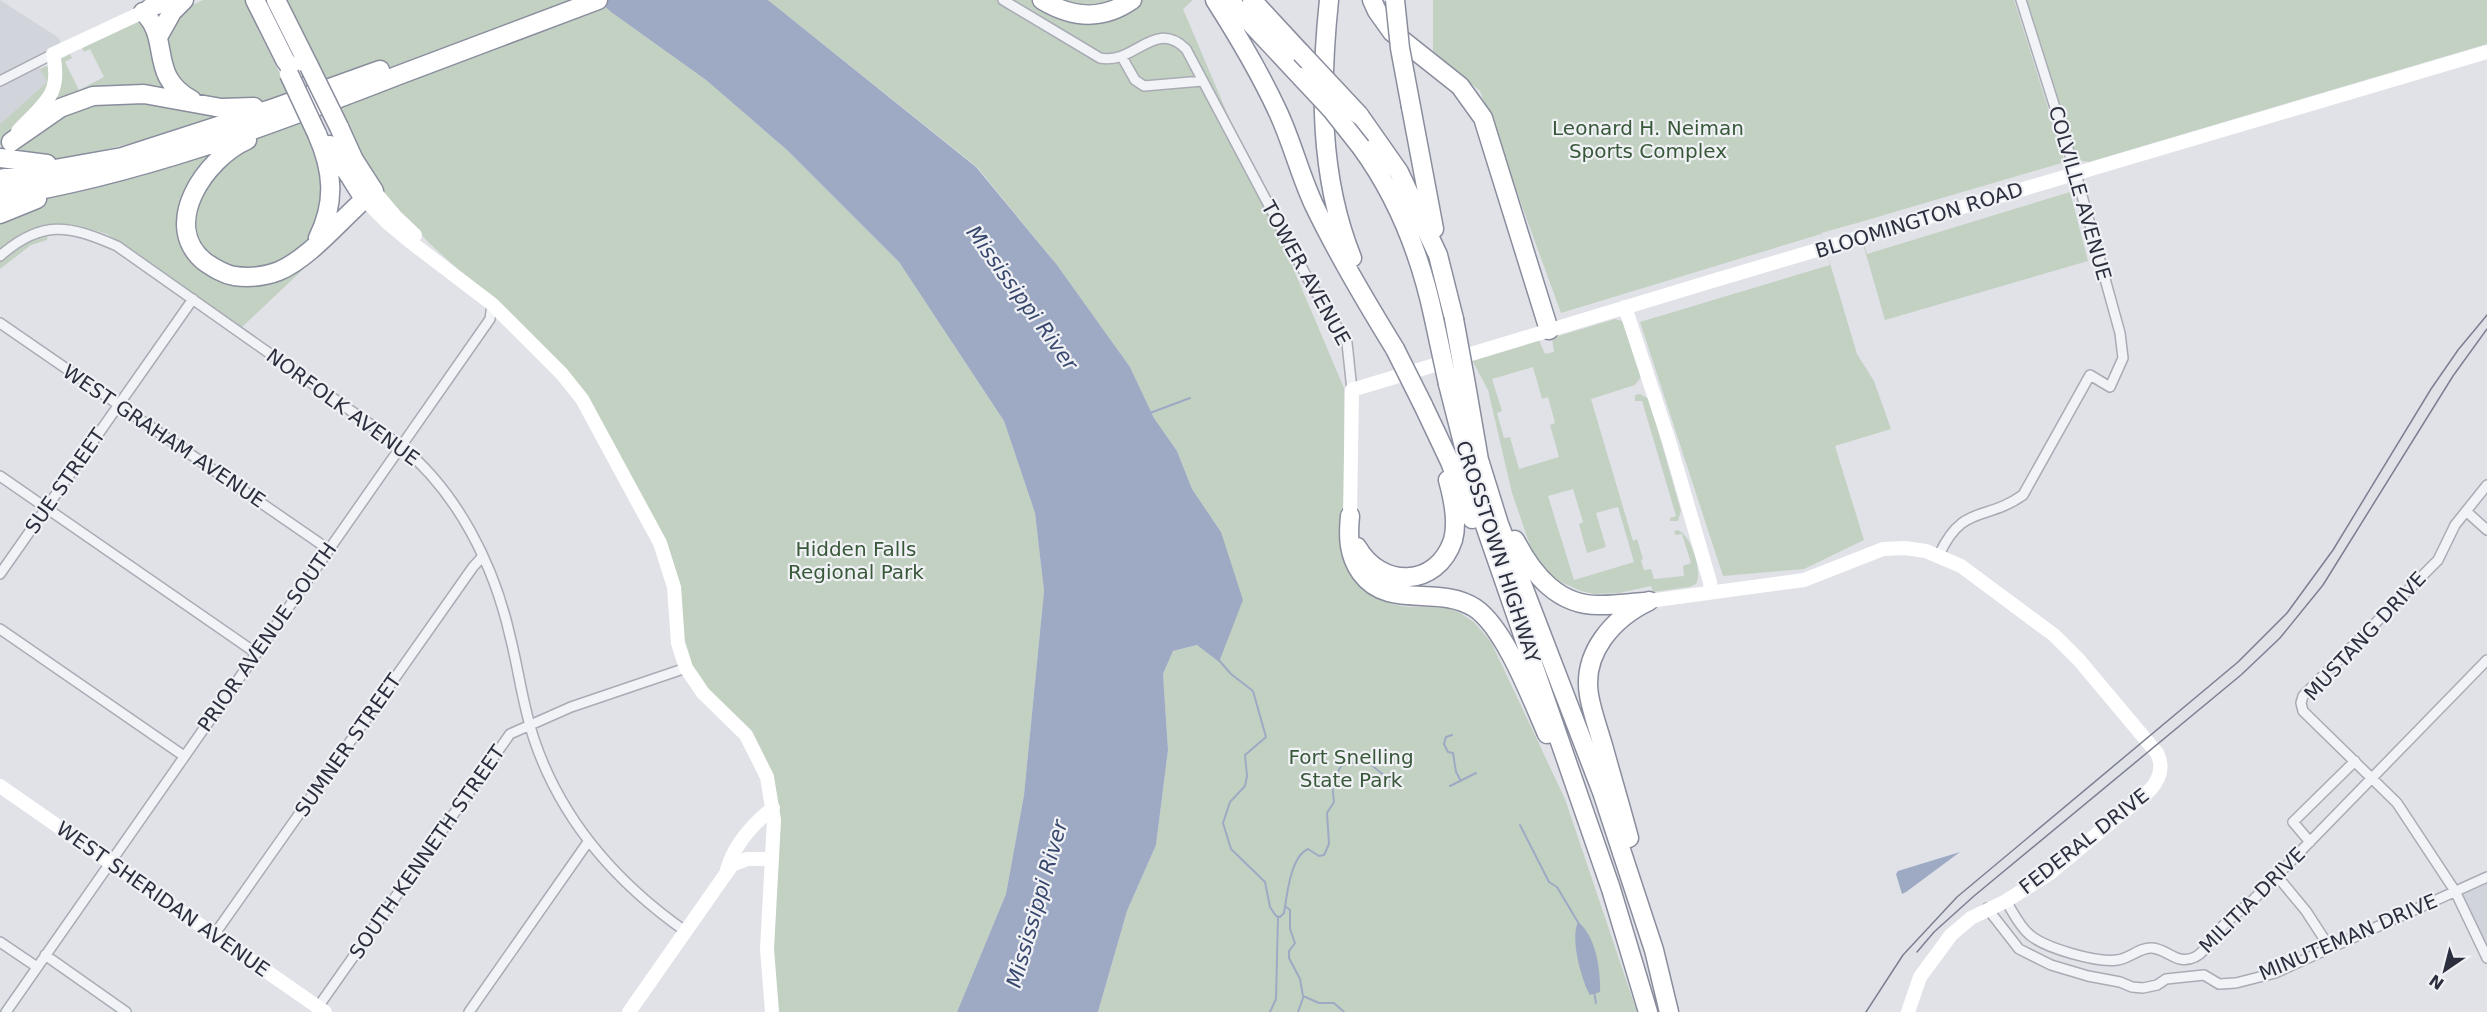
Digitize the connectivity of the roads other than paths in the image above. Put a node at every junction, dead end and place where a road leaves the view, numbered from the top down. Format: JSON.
{"nodes":[{"id":1,"x":158,"y":0,"type":"edge"},
{"id":2,"x":177,"y":0,"type":"edge"},
{"id":3,"x":184,"y":0,"type":"edge"},
{"id":4,"x":255,"y":0,"type":"edge"},
{"id":5,"x":276,"y":0,"type":"edge"},
{"id":6,"x":564,"y":0,"type":"edge"},
{"id":7,"x":598,"y":0,"type":"edge"},
{"id":8,"x":1003,"y":0,"type":"edge"},
{"id":9,"x":1042,"y":0,"type":"edge"},
{"id":10,"x":1132,"y":0,"type":"edge"},
{"id":11,"x":1215,"y":0,"type":"edge"},
{"id":12,"x":1229,"y":0,"type":"edge"},
{"id":13,"x":1252,"y":0,"type":"edge"},
{"id":14,"x":1329,"y":0,"type":"edge"},
{"id":15,"x":1342,"y":0,"type":"edge"},
{"id":16,"x":1372,"y":0,"type":"edge"},
{"id":17,"x":1395,"y":0,"type":"edge"},
{"id":18,"x":2021,"y":0,"type":"edge"},
{"id":19,"x":143,"y":12,"type":"junction"},
{"id":20,"x":158,"y":37,"type":"junction"},
{"id":21,"x":2487,"y":52,"type":"edge"},
{"id":22,"x":53,"y":54,"type":"junction"},
{"id":23,"x":1122,"y":57,"type":"junction"},
{"id":24,"x":1325,"y":64,"type":"junction"},
{"id":25,"x":294,"y":68,"type":"junction"},
{"id":26,"x":0,"y":81,"type":"edge"},
{"id":27,"x":1202,"y":81,"type":"junction"},
{"id":28,"x":339,"y":92,"type":"junction"},
{"id":29,"x":201,"y":105,"type":"junction"},
{"id":30,"x":277,"y":107,"type":"junction"},
{"id":31,"x":294,"y":116,"type":"junction"},
{"id":32,"x":326,"y":131,"type":"junction"},
{"id":33,"x":4,"y":151,"type":"edge"},
{"id":34,"x":80,"y":173,"type":"junction"},
{"id":35,"x":2076,"y":174,"type":"junction"},
{"id":36,"x":0,"y":179,"type":"edge"},
{"id":37,"x":369,"y":195,"type":"junction"},
{"id":38,"x":0,"y":196,"type":"edge"},
{"id":39,"x":0,"y":214,"type":"edge"},
{"id":40,"x":315,"y":245,"type":"junction"},
{"id":41,"x":1438,"y":255,"type":"junction"},
{"id":42,"x":0,"y":256,"type":"edge"},
{"id":43,"x":193,"y":299,"type":"junction"},
{"id":44,"x":492,"y":304,"type":"junction"},
{"id":45,"x":1625,"y":307,"type":"junction"},
{"id":46,"x":0,"y":323,"type":"edge"},
{"id":47,"x":1549,"y":330,"type":"junction"},
{"id":48,"x":1395,"y":349,"type":"junction"},
{"id":49,"x":1457,"y":382,"type":"junction"},
{"id":50,"x":1352,"y":390,"type":"junction"},
{"id":51,"x":118,"y":405,"type":"junction"},
{"id":52,"x":1423,"y":405,"type":"junction"},
{"id":53,"x":401,"y":446,"type":"junction"},
{"id":54,"x":0,"y":476,"type":"edge"},
{"id":55,"x":2487,"y":485,"type":"edge"},
{"id":56,"x":46,"y":508,"type":"junction"},
{"id":57,"x":2467,"y":512,"type":"junction"},
{"id":58,"x":1350,"y":516,"type":"junction"},
{"id":59,"x":2487,"y":530,"type":"edge"},
{"id":60,"x":328,"y":549,"type":"junction"},
{"id":61,"x":1939,"y":555,"type":"junction"},
{"id":62,"x":483,"y":556,"type":"junction"},
{"id":63,"x":0,"y":574,"type":"edge"},
{"id":64,"x":1711,"y":592,"type":"junction"},
{"id":65,"x":1649,"y":601,"type":"junction"},
{"id":66,"x":0,"y":629,"type":"edge"},
{"id":67,"x":256,"y":653,"type":"junction"},
{"id":68,"x":2487,"y":660,"type":"edge"},
{"id":69,"x":686,"y":668,"type":"junction"},
{"id":70,"x":1551,"y":714,"type":"junction"},
{"id":71,"x":529,"y":725,"type":"junction"},
{"id":72,"x":184,"y":756,"type":"junction"},
{"id":73,"x":2355,"y":761,"type":"junction"},
{"id":74,"x":2371,"y":778,"type":"junction"},
{"id":75,"x":0,"y":786,"type":"edge"},
{"id":76,"x":1575,"y":786,"type":"junction"},
{"id":77,"x":773,"y":808,"type":"junction"},
{"id":78,"x":588,"y":842,"type":"junction"},
{"id":79,"x":2310,"y":842,"type":"junction"},
{"id":80,"x":772,"y":859,"type":"junction"},
{"id":81,"x":110,"y":863,"type":"junction"},
{"id":82,"x":725,"y":873,"type":"junction"},
{"id":83,"x":2277,"y":876,"type":"junction"},
{"id":84,"x":2487,"y":877,"type":"edge"},
{"id":85,"x":2455,"y":891,"type":"junction"},
{"id":86,"x":2006,"y":901,"type":"junction"},
{"id":87,"x":1987,"y":908,"type":"junction"},
{"id":88,"x":685,"y":931,"type":"junction"},
{"id":89,"x":214,"y":935,"type":"junction"},
{"id":90,"x":0,"y":942,"type":"edge"},
{"id":91,"x":2330,"y":948,"type":"junction"},
{"id":92,"x":1653,"y":950,"type":"junction"},
{"id":93,"x":45,"y":956,"type":"junction"},
{"id":94,"x":2487,"y":958,"type":"edge"},
{"id":95,"x":36,"y":967,"type":"junction"},
{"id":96,"x":322,"y":1009,"type":"edge"},
{"id":97,"x":6,"y":1012,"type":"edge"},
{"id":98,"x":126,"y":1012,"type":"edge"},
{"id":99,"x":470,"y":1012,"type":"edge"},
{"id":100,"x":629,"y":1012,"type":"edge"},
{"id":101,"x":772,"y":1012,"type":"edge"},
{"id":102,"x":1648,"y":1012,"type":"edge"},
{"id":103,"x":1669,"y":1012,"type":"edge"},
{"id":104,"x":1908,"y":1012,"type":"edge"}],
"edges":[{"from":1,"to":19,"type":"main road"},
{"from":2,"to":19,"type":"street"},
{"from":3,"to":20,"type":"highway"},
{"from":4,"to":25,"type":"highway"},
{"from":5,"to":25,"type":"highway"},
{"from":6,"to":28,"type":"highway"},
{"from":7,"to":28,"type":"highway"},
{"from":8,"to":23,"type":"street"},
{"from":9,"to":10,"type":"highway"},
{"from":11,"to":48,"type":"highway"},
{"from":12,"to":49,"type":"highway","name":"CROSSTOWN HIGHWAY","bridge":true},
{"from":13,"to":41,"type":"highway","name":"CROSSTOWN HIGHWAY","bridge":true},
{"from":14,"to":24,"type":"highway"},
{"from":15,"to":24,"type":"highway"},
{"from":16,"to":47,"type":"highway"},
{"from":17,"to":41,"type":"highway","bridge":true},
{"from":18,"to":35,"type":"street","name":"COLVILLE AVENUE"},
{"from":19,"to":20,"type":"highway"},
{"from":19,"to":22,"type":"street"},
{"from":20,"to":29,"type":"highway"},
{"from":21,"to":35,"type":"street","name":"BLOOMINGTON ROAD"},
{"from":22,"to":26,"type":"street"},
{"from":22,"to":33,"type":"street"},
{"from":23,"to":27,"type":"street"},
{"from":23,"to":27,"type":"street","name":"TOWER AVENUE"},
{"from":24,"to":48,"type":"highway"},
{"from":25,"to":32,"type":"highway","bridge":true},
{"from":27,"to":50,"type":"street","name":"TOWER AVENUE"},
{"from":28,"to":30,"type":"highway"},
{"from":28,"to":31,"type":"highway"},
{"from":29,"to":30,"type":"highway"},
{"from":29,"to":33,"type":"highway"},
{"from":30,"to":34,"type":"highway"},
{"from":31,"to":34,"type":"highway"},
{"from":31,"to":40,"type":"highway"},
{"from":32,"to":37,"type":"highway"},
{"from":32,"to":40,"type":"highway"},
{"from":33,"to":34,"type":"highway"},
{"from":34,"to":36,"type":"highway"},
{"from":34,"to":38,"type":"highway"},
{"from":34,"to":39,"type":"highway"},
{"from":35,"to":45,"type":"street","name":"BLOOMINGTON ROAD"},
{"from":35,"to":61,"type":"street","name":"COLVILLE AVENUE"},
{"from":37,"to":40,"type":"highway"},
{"from":37,"to":44,"type":"street"},
{"from":41,"to":49,"type":"highway","name":"CROSSTOWN HIGHWAY","bridge":true},
{"from":42,"to":43,"type":"street","name":"NORFOLK AVENUE"},
{"from":43,"to":51,"type":"street","name":"SUE STREET"},
{"from":43,"to":53,"type":"street","name":"NORFOLK AVENUE"},
{"from":44,"to":53,"type":"street","name":"PRIOR AVENUE SOUTH"},
{"from":44,"to":69,"type":"street"},
{"from":45,"to":47,"type":"street","name":"BLOOMINGTON ROAD"},
{"from":45,"to":64,"type":"street"},
{"from":46,"to":51,"type":"street","name":"WEST GRAHAM AVENUE"},
{"from":47,"to":50,"type":"street","name":"BLOOMINGTON ROAD"},
{"from":48,"to":52,"type":"highway","bridge":true},
{"from":49,"to":65,"type":"highway"},
{"from":49,"to":70,"type":"highway","name":"CROSSTOWN HIGHWAY"},
{"from":49,"to":92,"type":"highway","name":"CROSSTOWN HIGHWAY"},
{"from":50,"to":58,"type":"street","name":"TOWER AVENUE"},
{"from":51,"to":56,"type":"street","name":"SUE STREET"},
{"from":51,"to":60,"type":"street","name":"WEST GRAHAM AVENUE"},
{"from":52,"to":58,"type":"highway"},
{"from":52,"to":70,"type":"highway"},
{"from":53,"to":60,"type":"street","name":"PRIOR AVENUE SOUTH"},
{"from":53,"to":62,"type":"street","name":"NORFOLK AVENUE"},
{"from":54,"to":56,"type":"street"},
{"from":55,"to":57,"type":"street","name":"MUSTANG DRIVE"},
{"from":56,"to":63,"type":"street","name":"SUE STREET"},
{"from":56,"to":67,"type":"street"},
{"from":57,"to":59,"type":"street"},
{"from":57,"to":73,"type":"street","name":"MUSTANG DRIVE"},
{"from":58,"to":76,"type":"highway"},
{"from":60,"to":67,"type":"street","name":"PRIOR AVENUE SOUTH"},
{"from":61,"to":64,"type":"street","name":"FEDERAL DRIVE"},
{"from":61,"to":86,"type":"street","name":"FEDERAL DRIVE"},
{"from":62,"to":71,"type":"street","name":"NORFOLK AVENUE"},
{"from":62,"to":89,"type":"street","name":"SUMNER STREET"},
{"from":64,"to":65,"type":"street","name":"FEDERAL DRIVE"},
{"from":65,"to":92,"type":"highway"},
{"from":66,"to":72,"type":"street"},
{"from":67,"to":72,"type":"street","name":"PRIOR AVENUE SOUTH"},
{"from":68,"to":74,"type":"street","name":"MILITIA DRIVE"},
{"from":69,"to":71,"type":"street","name":"SOUTH KENNETH STREET"},
{"from":69,"to":77,"type":"street"},
{"from":70,"to":76,"type":"highway","name":"CROSSTOWN HIGHWAY"},
{"from":71,"to":78,"type":"street","name":"NORFOLK AVENUE"},
{"from":71,"to":96,"type":"street","name":"SOUTH KENNETH STREET"},
{"from":72,"to":81,"type":"street","name":"PRIOR AVENUE SOUTH"},
{"from":73,"to":74,"type":"street","name":"MUSTANG DRIVE"},
{"from":73,"to":79,"type":"street","name":"MILITIA DRIVE"},
{"from":74,"to":79,"type":"street","name":"MILITIA DRIVE"},
{"from":74,"to":85,"type":"street","name":"MUSTANG DRIVE"},
{"from":75,"to":81,"type":"street","name":"WEST SHERIDAN AVENUE"},
{"from":76,"to":102,"type":"highway","name":"CROSSTOWN HIGHWAY"},
{"from":77,"to":80,"type":"street"},
{"from":77,"to":82,"type":"street"},
{"from":78,"to":88,"type":"street","name":"NORFOLK AVENUE"},
{"from":78,"to":99,"type":"street"},
{"from":79,"to":83,"type":"street","name":"MILITIA DRIVE"},
{"from":80,"to":82,"type":"street"},
{"from":80,"to":101,"type":"street"},
{"from":81,"to":89,"type":"street","name":"WEST SHERIDAN AVENUE"},
{"from":81,"to":93,"type":"street","name":"PRIOR AVENUE SOUTH"},
{"from":82,"to":88,"type":"street"},
{"from":83,"to":86,"type":"street","name":"MILITIA DRIVE"},
{"from":83,"to":91,"type":"street"},
{"from":84,"to":85,"type":"street","name":"MINUTEMAN DRIVE"},
{"from":85,"to":91,"type":"street","name":"MINUTEMAN DRIVE"},
{"from":85,"to":94,"type":"street","name":"MUSTANG DRIVE"},
{"from":86,"to":87,"type":"street","name":"FEDERAL DRIVE"},
{"from":87,"to":91,"type":"street","name":"MINUTEMAN DRIVE"},
{"from":87,"to":104,"type":"street","name":"FEDERAL DRIVE"},
{"from":88,"to":100,"type":"street"},
{"from":89,"to":96,"type":"street","name":"WEST SHERIDAN AVENUE"},
{"from":90,"to":95,"type":"street"},
{"from":92,"to":103,"type":"highway","name":"CROSSTOWN HIGHWAY"},
{"from":93,"to":95,"type":"street","name":"PRIOR AVENUE SOUTH"},
{"from":93,"to":98,"type":"street"},
{"from":95,"to":97,"type":"street","name":"PRIOR AVENUE SOUTH"}]}
